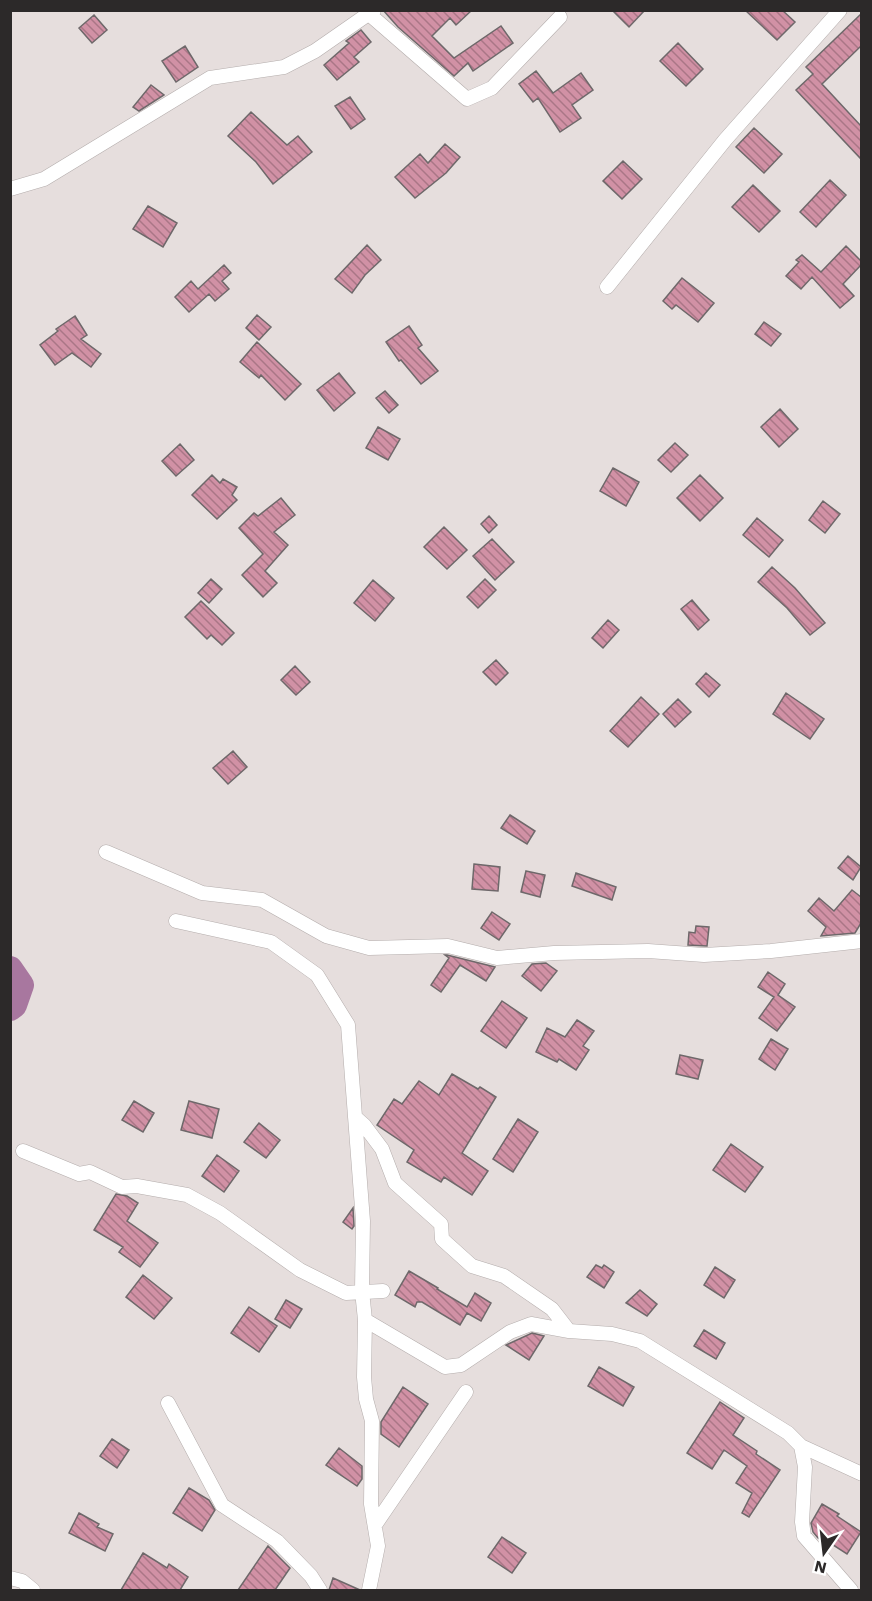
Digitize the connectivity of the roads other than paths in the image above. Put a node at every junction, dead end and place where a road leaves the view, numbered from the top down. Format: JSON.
{"nodes":[{"id":1,"x":840,"y":10,"type":"edge"},
{"id":2,"x":372,"y":12,"type":"edge"},
{"id":3,"x":560,"y":17,"type":"dead end"},
{"id":4,"x":10,"y":189,"type":"edge"},
{"id":5,"x":607,"y":287,"type":"dead end"},
{"id":6,"x":106,"y":852,"type":"dead end"},
{"id":7,"x":176,"y":921,"type":"dead end"},
{"id":8,"x":861,"y":941,"type":"edge"},
{"id":9,"x":355,"y":1117,"type":"junction"},
{"id":10,"x":22,"y":1151,"type":"dead end"},
{"id":11,"x":362,"y":1291,"type":"junction"},
{"id":12,"x":383,"y":1291,"type":"dead end"},
{"id":13,"x":365,"y":1320,"type":"junction"},
{"id":14,"x":569,"y":1330,"type":"junction"},
{"id":15,"x":466,"y":1392,"type":"dead end"},
{"id":16,"x":168,"y":1403,"type":"dead end"},
{"id":17,"x":801,"y":1446,"type":"junction"},
{"id":18,"x":861,"y":1474,"type":"edge"},
{"id":19,"x":375,"y":1525,"type":"junction"},
{"id":20,"x":10,"y":1578,"type":"edge"},
{"id":21,"x":33,"y":1590,"type":"edge"},
{"id":22,"x":320,"y":1590,"type":"edge"},
{"id":23,"x":369,"y":1590,"type":"edge"},
{"id":24,"x":851,"y":1590,"type":"edge"}],
"edges":[{"from":1,"to":5,"type":"street"},
{"from":2,"to":3,"type":"street"},
{"from":2,"to":4,"type":"street"},
{"from":6,"to":8,"type":"street"},
{"from":7,"to":9,"type":"street"},
{"from":9,"to":11,"type":"street"},
{"from":9,"to":14,"type":"street"},
{"from":10,"to":11,"type":"street"},
{"from":11,"to":12,"type":"street"},
{"from":11,"to":13,"type":"street"},
{"from":13,"to":14,"type":"street"},
{"from":13,"to":19,"type":"street"},
{"from":14,"to":17,"type":"street"},
{"from":15,"to":19,"type":"street"},
{"from":16,"to":22,"type":"street"},
{"from":17,"to":18,"type":"street"},
{"from":17,"to":24,"type":"street"},
{"from":19,"to":23,"type":"street"},
{"from":20,"to":21,"type":"street"}]}
